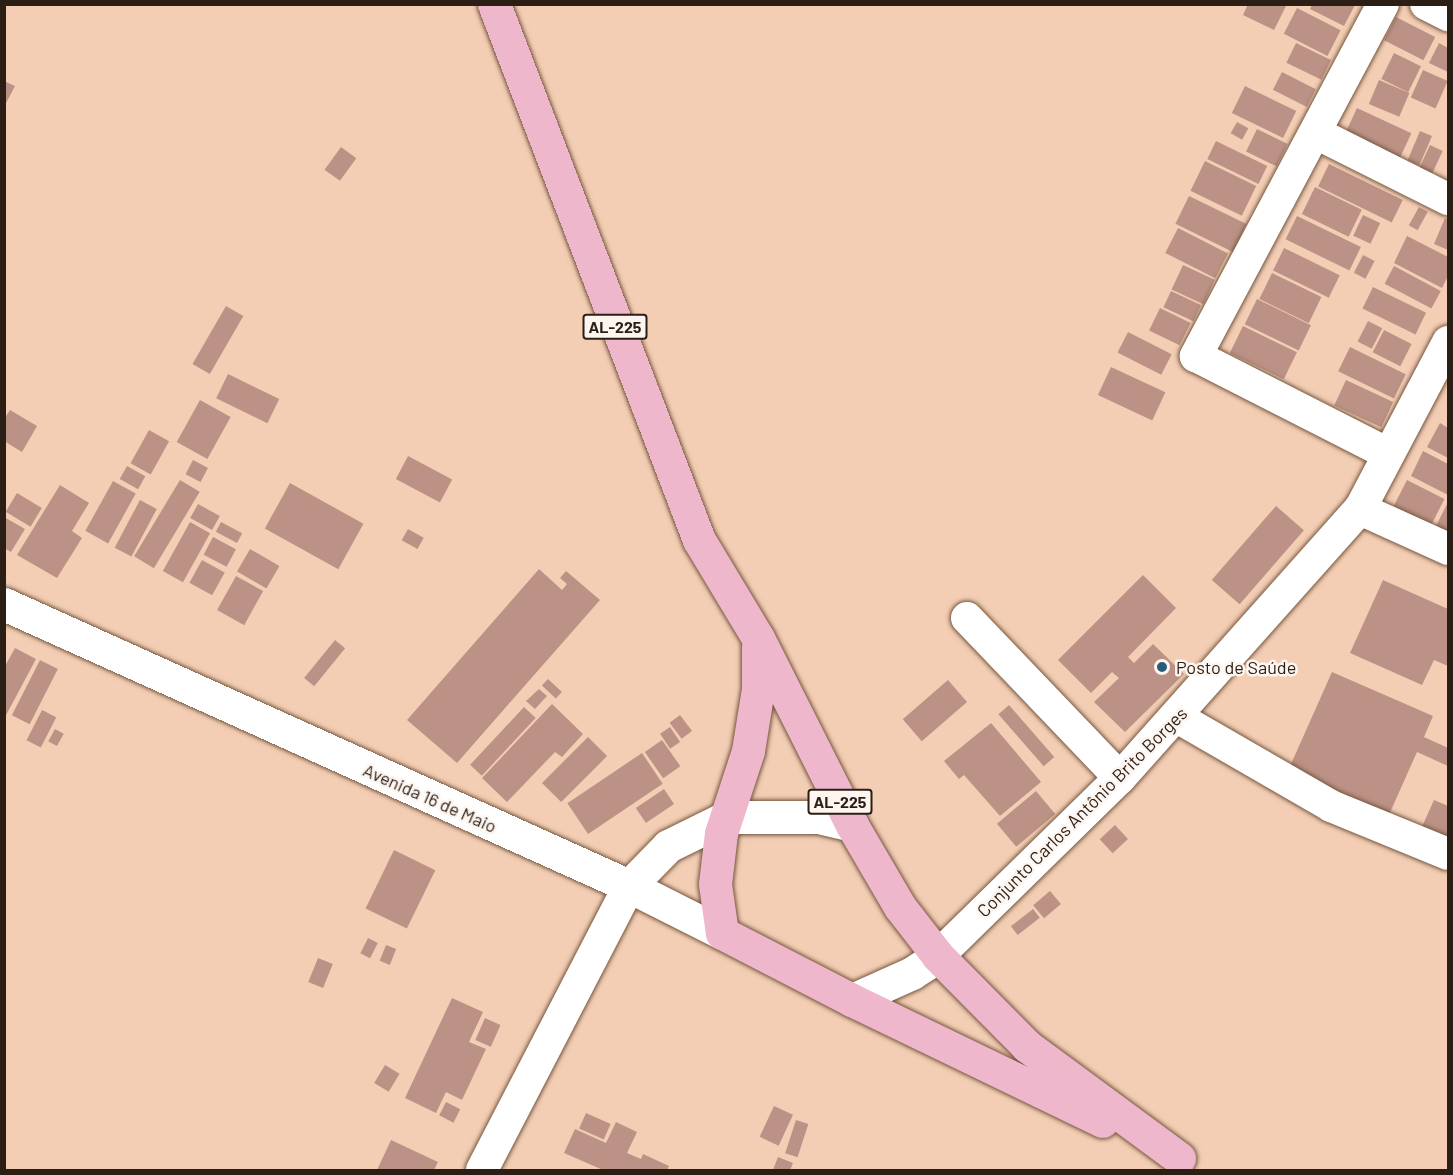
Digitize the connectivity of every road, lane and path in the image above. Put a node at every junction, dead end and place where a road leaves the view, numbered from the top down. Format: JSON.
{"nodes":[{"id":1,"x":494,"y":4,"type":"edge"},
{"id":2,"x":1383,"y":4,"type":"edge"},
{"id":3,"x":1426,"y":4,"type":"edge"},
{"id":4,"x":1449,"y":15,"type":"edge"},
{"id":5,"x":1316,"y":133,"type":"junction"},
{"id":6,"x":1449,"y":199,"type":"edge"},
{"id":7,"x":1449,"y":342,"type":"edge"},
{"id":8,"x":1388,"y":454,"type":"junction"},
{"id":9,"x":1360,"y":509,"type":"junction"},
{"id":10,"x":1449,"y":549,"type":"edge"},
{"id":11,"x":4,"y":603,"type":"edge"},
{"id":12,"x":967,"y":618,"type":"dead end"},
{"id":13,"x":758,"y":638,"type":"junction"},
{"id":14,"x":1177,"y":717,"type":"junction"},
{"id":15,"x":1120,"y":778,"type":"junction"},
{"id":16,"x":727,"y":818,"type":"junction"},
{"id":17,"x":852,"y":825,"type":"junction"},
{"id":18,"x":1449,"y":854,"type":"edge"},
{"id":19,"x":629,"y":886,"type":"junction"},
{"id":20,"x":722,"y":933,"type":"junction"},
{"id":21,"x":938,"y":956,"type":"junction"},
{"id":22,"x":852,"y":1000,"type":"junction"},
{"id":23,"x":1189,"y":1164,"type":"edge"},
{"id":24,"x":482,"y":1170,"type":"edge"}],
"edges":[{"from":1,"to":13,"type":"main road","number":"AL-225"},
{"from":2,"to":5,"type":"street"},
{"from":3,"to":4,"type":"street"},
{"from":5,"to":6,"type":"street"},
{"from":5,"to":8,"type":"street"},
{"from":7,"to":8,"type":"street","name":"Conjunto Carlos Antônio Brito Borges"},
{"from":8,"to":9,"type":"street","name":"Conjunto Carlos Antônio Brito Borges"},
{"from":9,"to":10,"type":"street"},
{"from":9,"to":14,"type":"street","name":"Conjunto Carlos Antônio Brito Borges"},
{"from":11,"to":19,"type":"street","name":"Avenida 16 de Maio"},
{"from":12,"to":15,"type":"street"},
{"from":13,"to":16,"type":"main road"},
{"from":13,"to":17,"type":"main road","number":"AL-225"},
{"from":14,"to":15,"type":"street","name":"Conjunto Carlos Antônio Brito Borges"},
{"from":14,"to":18,"type":"street"},
{"from":15,"to":21,"type":"street","name":"Conjunto Carlos Antônio Brito Borges"},
{"from":16,"to":17,"type":"street"},
{"from":16,"to":19,"type":"street"},
{"from":16,"to":20,"type":"main road"},
{"from":17,"to":21,"type":"main road","number":"AL-225"},
{"from":19,"to":20,"type":"street","name":"Avenida 16 de Maio"},
{"from":19,"to":24,"type":"street"},
{"from":20,"to":22,"type":"main road","name":"Avenida 16 de Maio"},
{"from":21,"to":22,"type":"street"},
{"from":21,"to":23,"type":"main road","number":"AL-225"},
{"from":22,"to":23,"type":"main road","number":"AL-225"}]}
